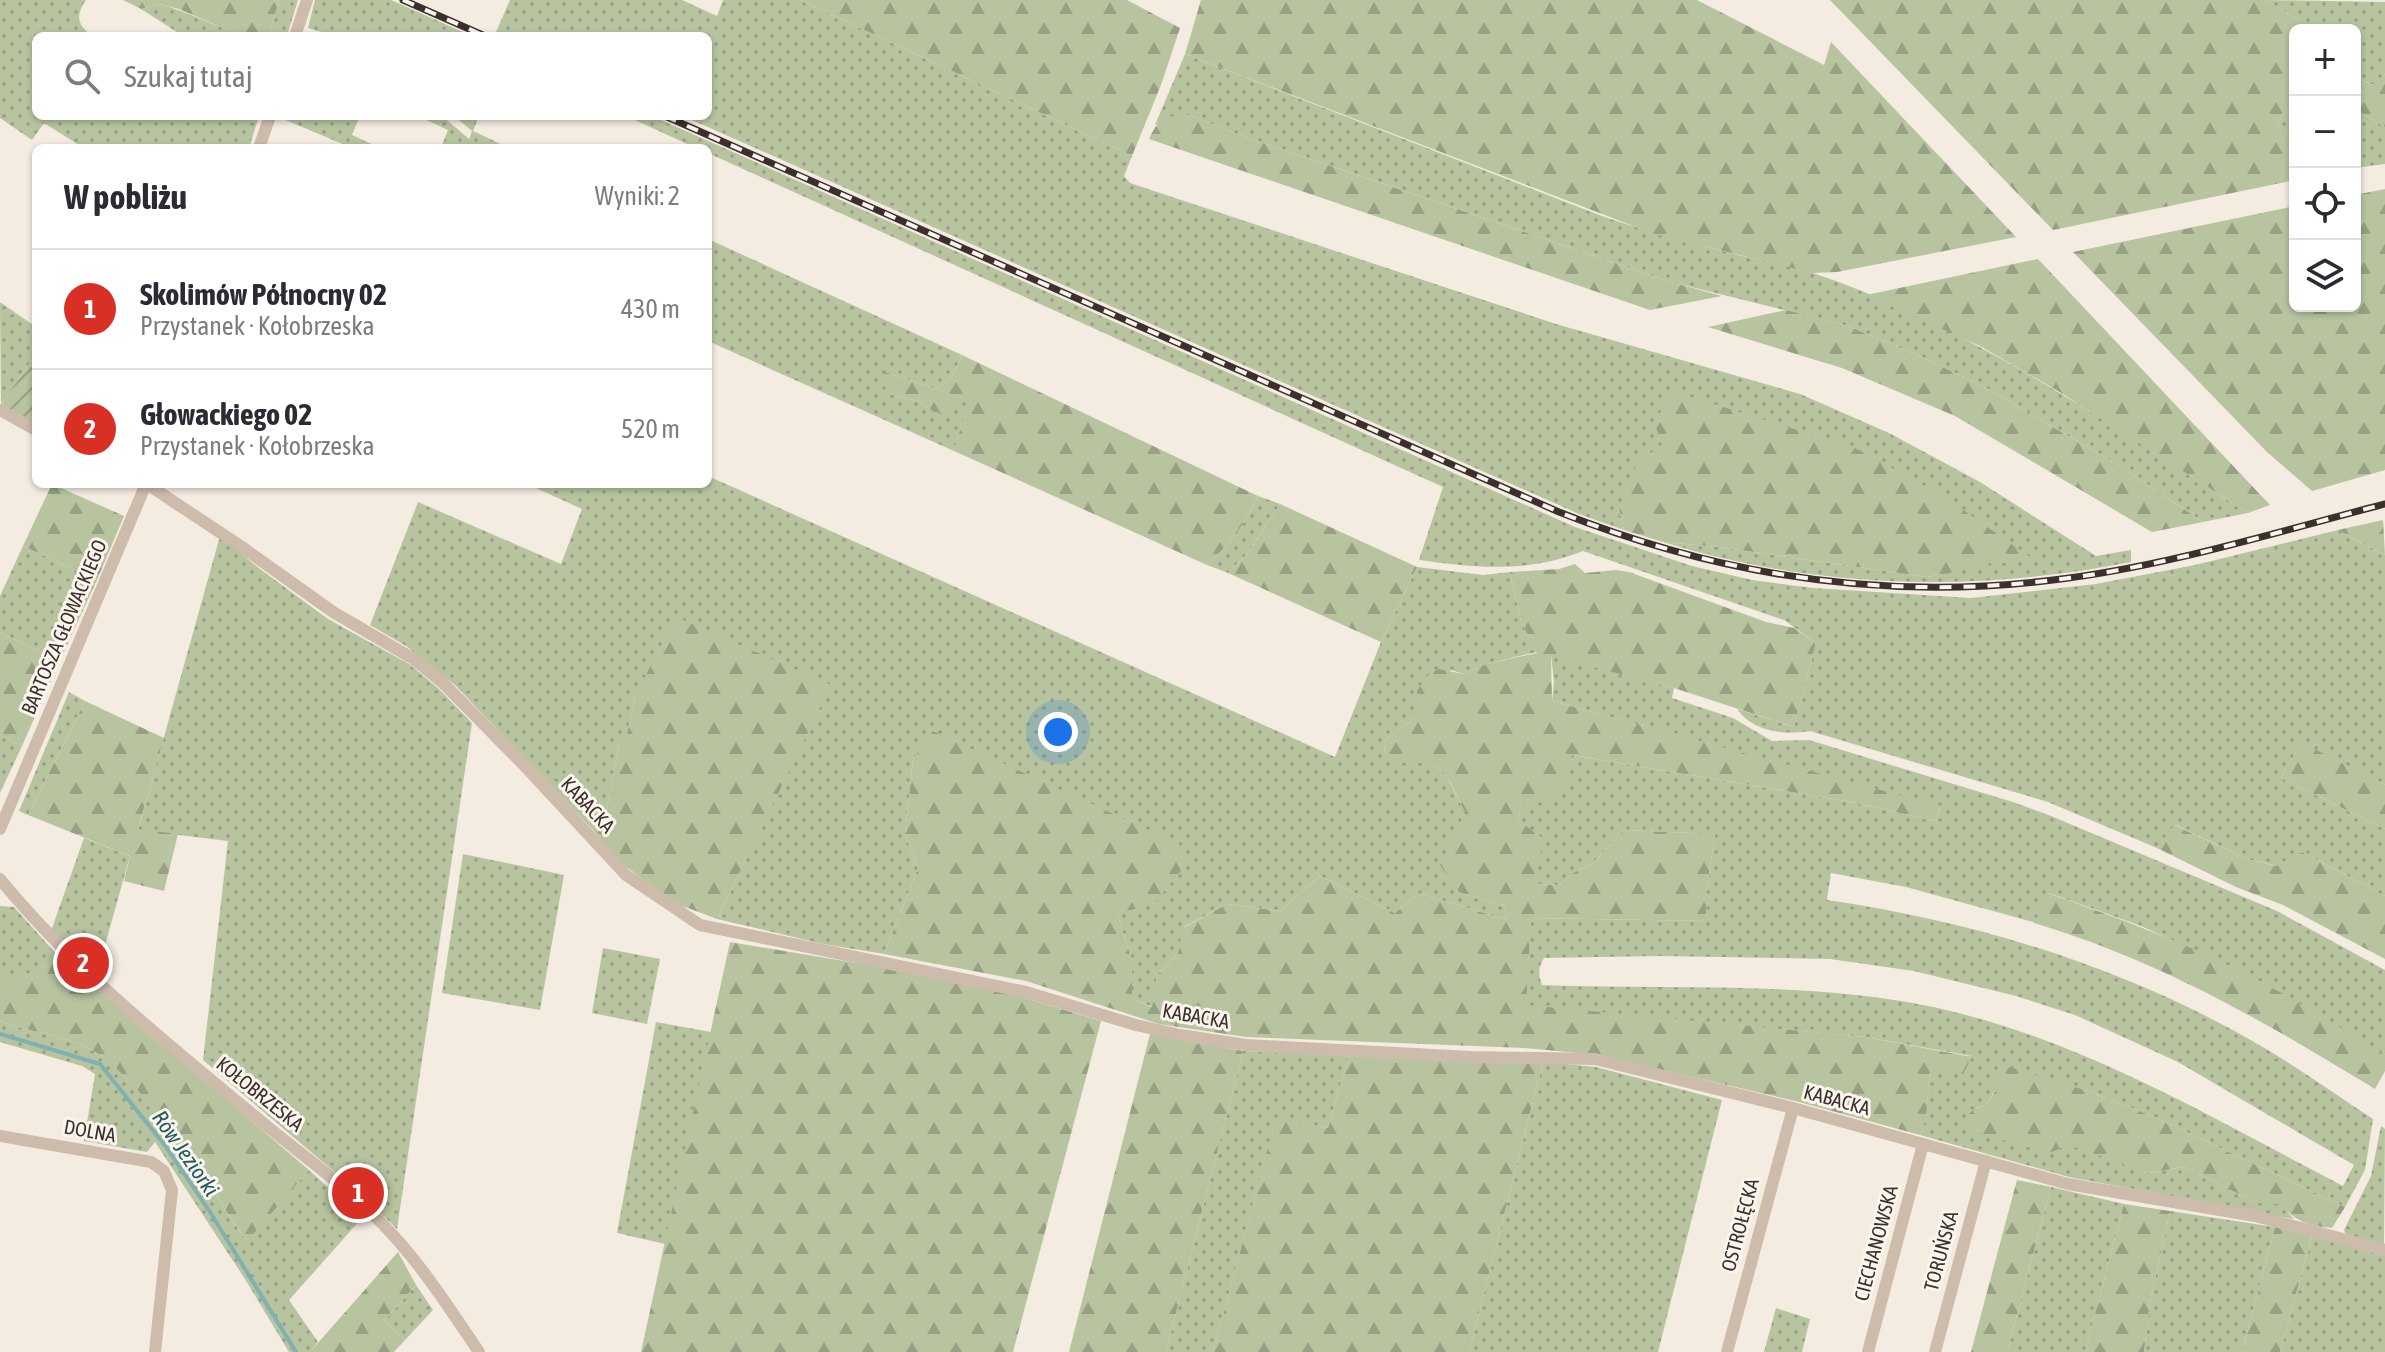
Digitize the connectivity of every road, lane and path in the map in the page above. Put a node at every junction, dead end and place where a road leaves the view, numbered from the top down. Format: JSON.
{"nodes":[{"id":1,"x":307,"y":0,"type":"edge"},
{"id":2,"x":296,"y":32,"type":"edge"},
{"id":3,"x":269,"y":120,"type":"edge"},
{"id":4,"x":260,"y":144,"type":"edge"},
{"id":5,"x":0,"y":410,"type":"edge"},
{"id":6,"x":32,"y":428,"type":"edge"},
{"id":7,"x":144,"y":488,"type":"edge"},
{"id":8,"x":152,"y":488,"type":"edge"},
{"id":9,"x":0,"y":829,"type":"edge"},
{"id":10,"x":0,"y":879,"type":"edge"},
{"id":11,"x":1793,"y":1108,"type":"junction"},
{"id":12,"x":0,"y":1136,"type":"edge"},
{"id":13,"x":1923,"y":1144,"type":"junction"},
{"id":14,"x":1986,"y":1161,"type":"junction"},
{"id":15,"x":2385,"y":1250,"type":"edge"},
{"id":16,"x":155,"y":1352,"type":"edge"},
{"id":17,"x":479,"y":1352,"type":"edge"},
{"id":18,"x":1727,"y":1352,"type":"edge"},
{"id":19,"x":1868,"y":1352,"type":"edge"},
{"id":20,"x":1935,"y":1352,"type":"edge"}],
"edges":[{"from":1,"to":2,"type":"street"},
{"from":3,"to":4,"type":"street"},
{"from":5,"to":6,"type":"street"},
{"from":7,"to":9,"type":"street","name":"BARTOSZA GŁOWACKIEGO"},
{"from":8,"to":11,"type":"street","name":"KABACKA"},
{"from":10,"to":17,"type":"street","name":"KOŁOBRZESKA"},
{"from":11,"to":13,"type":"street","name":"KABACKA"},
{"from":11,"to":18,"type":"street","name":"OSTROŁĘCKA"},
{"from":12,"to":16,"type":"street","name":"DOLNA"},
{"from":13,"to":14,"type":"street","name":"KABACKA"},
{"from":13,"to":19,"type":"street","name":"CIECHANOWSKA"},
{"from":14,"to":15,"type":"street","name":"KABACKA"},
{"from":14,"to":20,"type":"street","name":"TORUŃSKA"}]}
